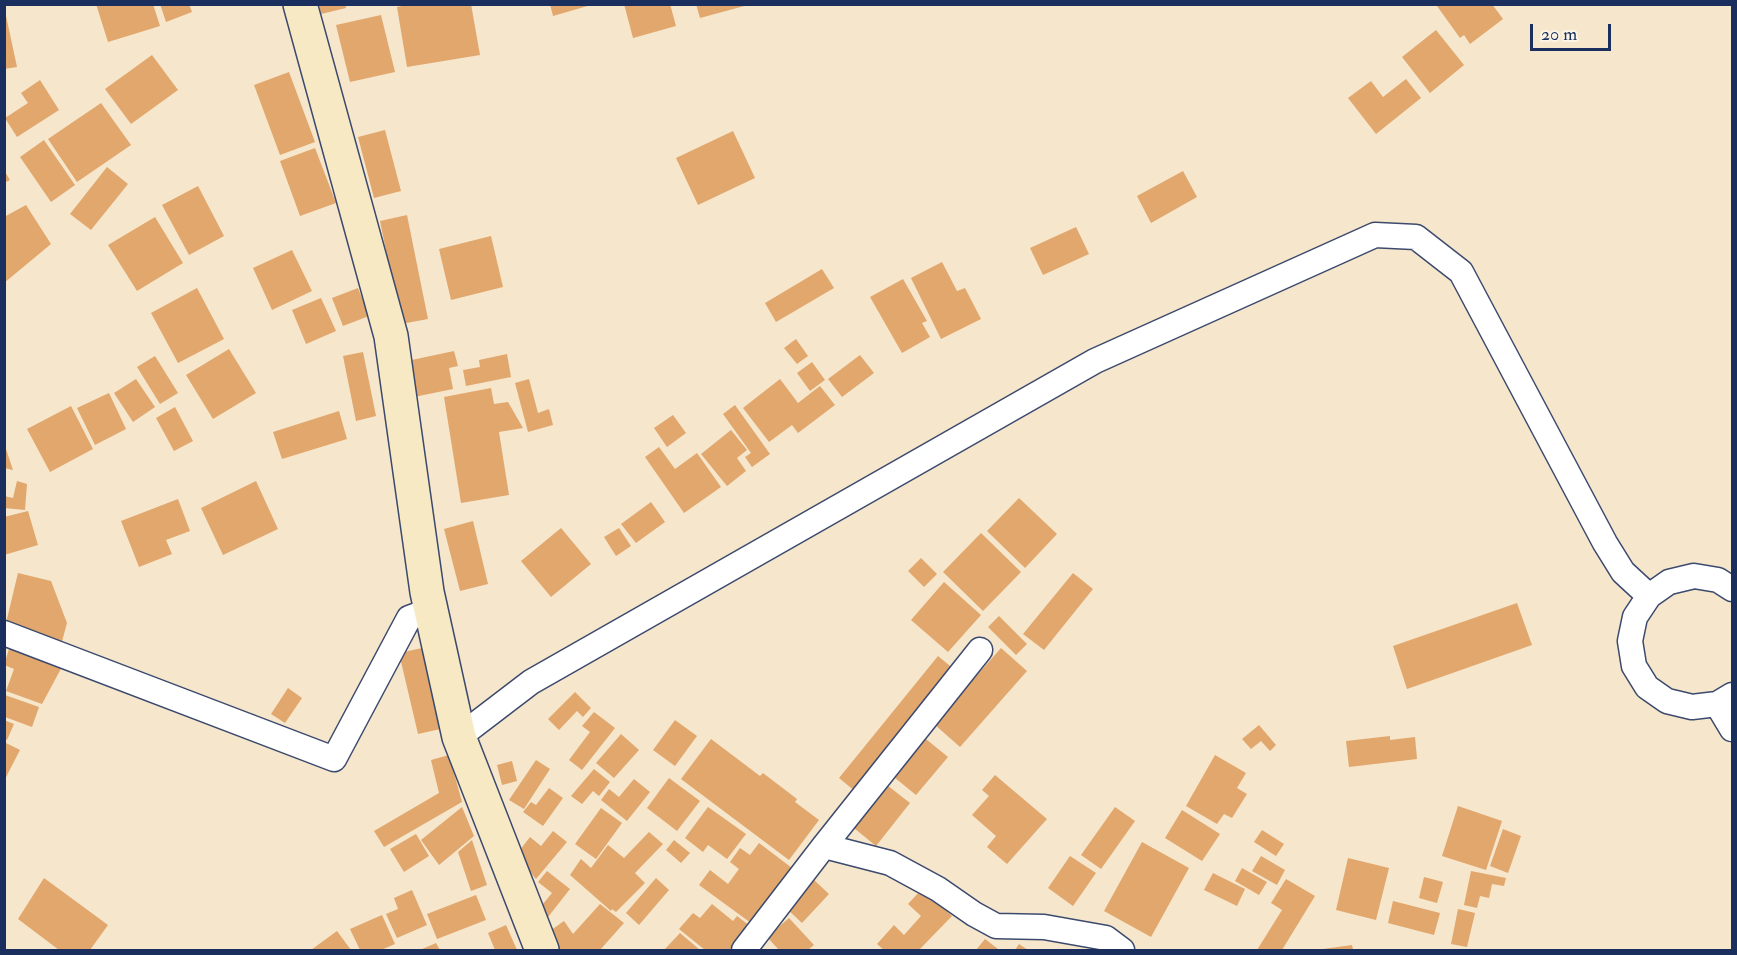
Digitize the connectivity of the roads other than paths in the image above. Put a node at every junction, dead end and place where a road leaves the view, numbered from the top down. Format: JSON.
{"nodes":[{"id":1,"x":300,"y":4,"type":"edge"},
{"id":2,"x":1728,"y":581,"type":"edge"},
{"id":3,"x":1649,"y":596,"type":"junction"},
{"id":4,"x":431,"y":610,"type":"junction"},
{"id":5,"x":4,"y":633,"type":"edge"},
{"id":6,"x":980,"y":650,"type":"dead end"},
{"id":7,"x":1725,"y":699,"type":"edge"},
{"id":8,"x":1732,"y":729,"type":"edge"},
{"id":9,"x":459,"y":738,"type":"junction"},
{"id":10,"x":824,"y":846,"type":"junction"},
{"id":11,"x":542,"y":951,"type":"edge"},
{"id":12,"x":744,"y":951,"type":"edge"},
{"id":13,"x":1122,"y":951,"type":"edge"}],
"edges":[{"from":1,"to":4,"type":"main road"},
{"from":2,"to":3,"type":"street"},
{"from":3,"to":7,"type":"street"},
{"from":3,"to":9,"type":"street"},
{"from":4,"to":5,"type":"street"},
{"from":4,"to":9,"type":"main road"},
{"from":6,"to":10,"type":"street"},
{"from":7,"to":8,"type":"street"},
{"from":9,"to":11,"type":"main road"},
{"from":10,"to":12,"type":"street"},
{"from":10,"to":13,"type":"street"}]}
